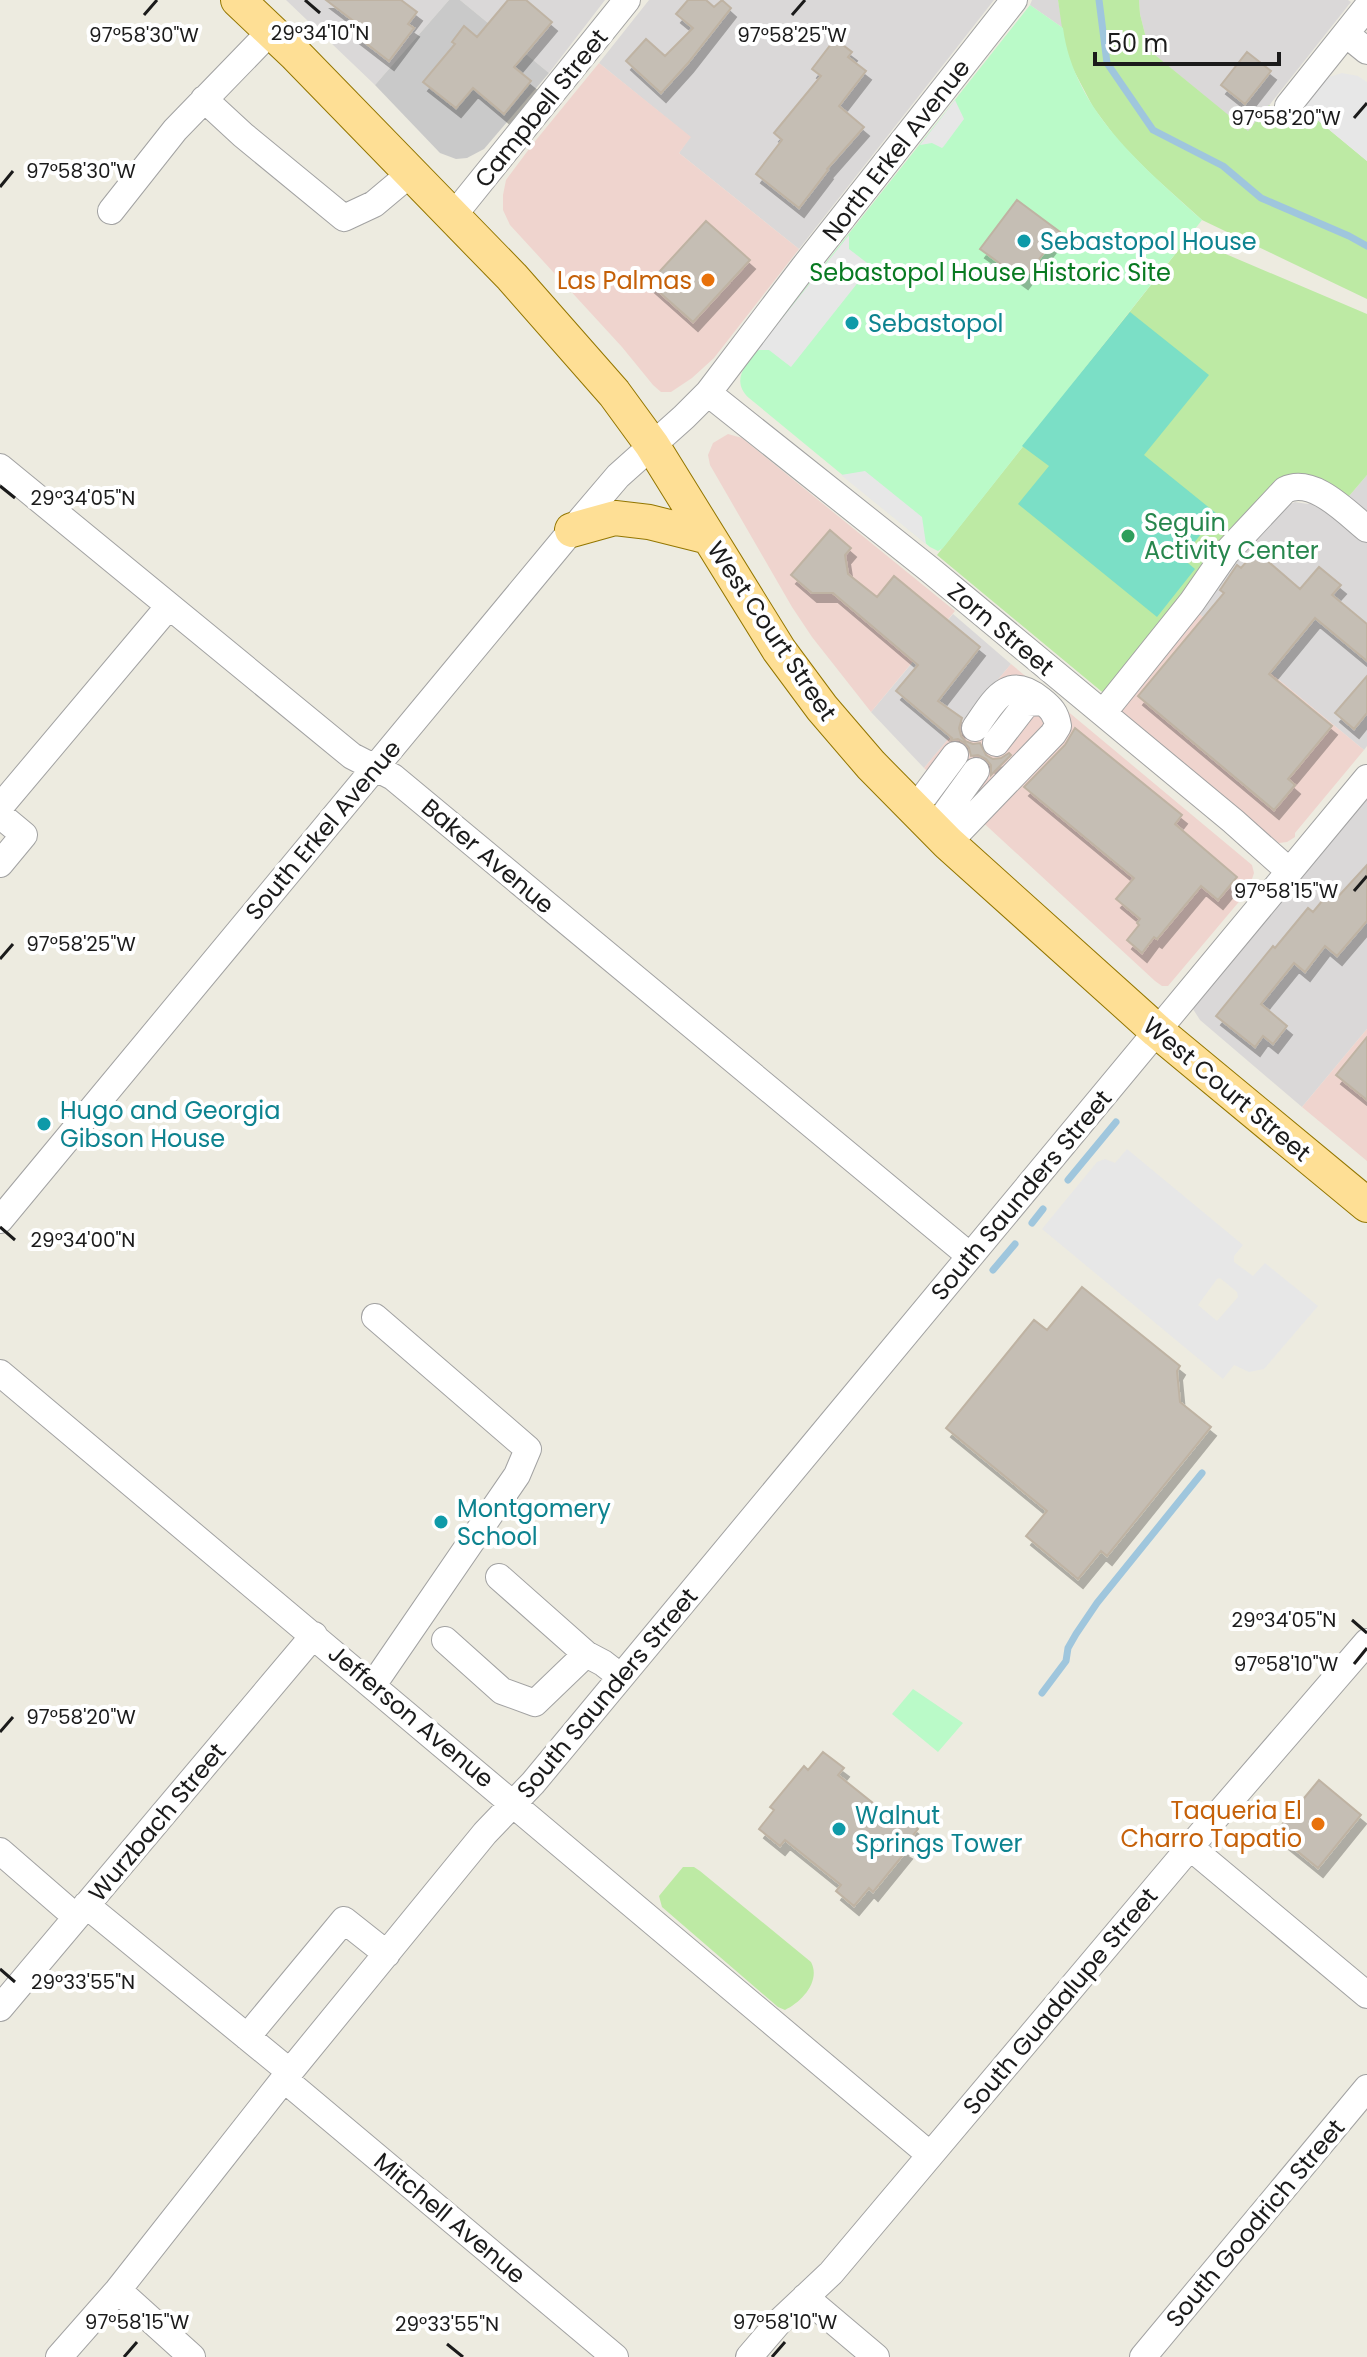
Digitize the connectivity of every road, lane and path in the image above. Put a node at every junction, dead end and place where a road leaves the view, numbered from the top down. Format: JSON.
{"nodes":[{"id":1,"x":238,"y":0,"type":"edge"},
{"id":2,"x":627,"y":0,"type":"edge"},
{"id":3,"x":1014,"y":0,"type":"edge"},
{"id":4,"x":1367,"y":7,"type":"edge"},
{"id":5,"x":271,"y":31,"type":"junction"},
{"id":6,"x":1346,"y":34,"type":"junction"},
{"id":7,"x":1367,"y":51,"type":"edge"},
{"id":8,"x":204,"y":99,"type":"junction"},
{"id":9,"x":1288,"y":106,"type":"dead end"},
{"id":10,"x":411,"y":173,"type":"junction"},
{"id":11,"x":111,"y":211,"type":"dead end"},
{"id":12,"x":453,"y":216,"type":"junction"},
{"id":13,"x":708,"y":393,"type":"junction"},
{"id":14,"x":652,"y":445,"type":"junction"},
{"id":15,"x":0,"y":467,"type":"edge"},
{"id":16,"x":1367,"y":529,"type":"edge"},
{"id":17,"x":572,"y":530,"type":"junction"},
{"id":18,"x":709,"y":537,"type":"junction"},
{"id":19,"x":169,"y":606,"type":"junction"},
{"id":20,"x":1043,"y":702,"type":"junction"},
{"id":21,"x":1103,"y":713,"type":"junction"},
{"id":22,"x":975,"y":728,"type":"dead end"},
{"id":23,"x":996,"y":743,"type":"dead end"},
{"id":24,"x":955,"y":755,"type":"dead end"},
{"id":25,"x":374,"y":767,"type":"junction"},
{"id":26,"x":976,"y":771,"type":"dead end"},
{"id":27,"x":1367,"y":778,"type":"edge"},
{"id":28,"x":0,"y":807,"type":"edge"},
{"id":29,"x":0,"y":815,"type":"edge"},
{"id":30,"x":932,"y":827,"type":"junction"},
{"id":31,"x":0,"y":864,"type":"edge"},
{"id":32,"x":1289,"y":871,"type":"junction"},
{"id":33,"x":1157,"y":1031,"type":"junction"},
{"id":34,"x":1365,"y":1199,"type":"edge"},
{"id":35,"x":0,"y":1220,"type":"edge"},
{"id":36,"x":970,"y":1256,"type":"junction"},
{"id":37,"x":375,"y":1317,"type":"dead end"},
{"id":38,"x":3,"y":1381,"type":"edge"},
{"id":39,"x":499,"y":1577,"type":"dead end"},
{"id":40,"x":314,"y":1635,"type":"junction"},
{"id":41,"x":445,"y":1640,"type":"dead end"},
{"id":42,"x":1367,"y":1642,"type":"edge"},
{"id":43,"x":586,"y":1654,"type":"junction"},
{"id":44,"x":621,"y":1677,"type":"junction"},
{"id":45,"x":373,"y":1685,"type":"junction"},
{"id":46,"x":515,"y":1804,"type":"junction"},
{"id":47,"x":1190,"y":1847,"type":"junction"},
{"id":48,"x":0,"y":1851,"type":"edge"},
{"id":49,"x":81,"y":1911,"type":"junction"},
{"id":50,"x":387,"y":1954,"type":"junction"},
{"id":51,"x":1367,"y":1995,"type":"edge"},
{"id":52,"x":0,"y":2008,"type":"edge"},
{"id":53,"x":247,"y":2037,"type":"junction"},
{"id":54,"x":287,"y":2076,"type":"junction"},
{"id":55,"x":1367,"y":2088,"type":"edge"},
{"id":56,"x":929,"y":2154,"type":"junction"},
{"id":57,"x":118,"y":2290,"type":"junction"},
{"id":58,"x":805,"y":2297,"type":"junction"},
{"id":59,"x":59,"y":2357,"type":"edge"},
{"id":60,"x":192,"y":2357,"type":"edge"},
{"id":61,"x":615,"y":2357,"type":"edge"},
{"id":62,"x":749,"y":2357,"type":"edge"},
{"id":63,"x":876,"y":2357,"type":"edge"},
{"id":64,"x":1143,"y":2357,"type":"edge"}],
"edges":[{"from":1,"to":5,"type":"main road","name":"West Court Street"},
{"from":2,"to":12,"type":"street","name":"Campbell Street"},
{"from":3,"to":13,"type":"street","name":"North Erkel Avenue"},
{"from":4,"to":6,"type":"street"},
{"from":5,"to":8,"type":"street"},
{"from":5,"to":10,"type":"main road","name":"West Court Street"},
{"from":6,"to":7,"type":"street"},
{"from":6,"to":9,"type":"street"},
{"from":8,"to":10,"type":"street"},
{"from":8,"to":11,"type":"street"},
{"from":10,"to":12,"type":"main road","name":"West Court Street"},
{"from":12,"to":14,"type":"main road","name":"West Court Street"},
{"from":13,"to":14,"type":"street","name":"North Erkel Avenue"},
{"from":13,"to":21,"type":"street","name":"Zorn Street"},
{"from":14,"to":17,"type":"street","name":"South Erkel Avenue"},
{"from":14,"to":18,"type":"main road","name":"West Court Street"},
{"from":15,"to":19,"type":"street","name":"Baker Avenue"},
{"from":16,"to":21,"type":"street"},
{"from":17,"to":18,"type":"main road"},
{"from":17,"to":25,"type":"street","name":"South Erkel Avenue"},
{"from":18,"to":30,"type":"main road","name":"West Court Street"},
{"from":19,"to":25,"type":"street","name":"Baker Avenue"},
{"from":19,"to":28,"type":"street"},
{"from":20,"to":22,"type":"street"},
{"from":20,"to":23,"type":"street"},
{"from":20,"to":30,"type":"street"},
{"from":21,"to":32,"type":"street","name":"Zorn Street"},
{"from":24,"to":30,"type":"street"},
{"from":25,"to":35,"type":"street","name":"South Erkel Avenue"},
{"from":25,"to":36,"type":"street","name":"Baker Avenue"},
{"from":26,"to":30,"type":"street"},
{"from":27,"to":32,"type":"street","name":"South Saunders Street"},
{"from":29,"to":31,"type":"street"},
{"from":30,"to":33,"type":"main road","name":"West Court Street"},
{"from":32,"to":33,"type":"street","name":"South Saunders Street"},
{"from":33,"to":34,"type":"main road","name":"West Court Street"},
{"from":33,"to":36,"type":"street","name":"South Saunders Street"},
{"from":36,"to":44,"type":"street","name":"South Saunders Street"},
{"from":37,"to":45,"type":"street"},
{"from":38,"to":40,"type":"street","name":"Jefferson Avenue"},
{"from":39,"to":43,"type":"street"},
{"from":40,"to":45,"type":"street","name":"Jefferson Avenue"},
{"from":40,"to":49,"type":"street","name":"Wurzbach Street"},
{"from":41,"to":43,"type":"street"},
{"from":42,"to":47,"type":"street","name":"South Guadalupe Street"},
{"from":43,"to":44,"type":"street"},
{"from":44,"to":46,"type":"street","name":"South Saunders Street"},
{"from":45,"to":46,"type":"street","name":"Jefferson Avenue"},
{"from":46,"to":50,"type":"street","name":"South Saunders Street"},
{"from":46,"to":56,"type":"street","name":"Jefferson Avenue"},
{"from":47,"to":51,"type":"street"},
{"from":47,"to":56,"type":"street","name":"South Guadalupe Street"},
{"from":48,"to":49,"type":"street","name":"Mitchell Avenue"},
{"from":49,"to":52,"type":"street","name":"Wurzbach Street"},
{"from":49,"to":53,"type":"street","name":"Mitchell Avenue"},
{"from":50,"to":53,"type":"street"},
{"from":50,"to":54,"type":"street","name":"South Saunders Street"},
{"from":53,"to":54,"type":"street","name":"Mitchell Avenue"},
{"from":54,"to":57,"type":"street","name":"South Saunders Street"},
{"from":54,"to":61,"type":"street","name":"Mitchell Avenue"},
{"from":55,"to":64,"type":"street","name":"South Goodrich Street"},
{"from":56,"to":58,"type":"street","name":"South Guadalupe Street"},
{"from":57,"to":59,"type":"street","name":"South Saunders Street"},
{"from":57,"to":60,"type":"street"},
{"from":58,"to":62,"type":"street","name":"South Guadalupe Street"},
{"from":58,"to":63,"type":"street"}]}
